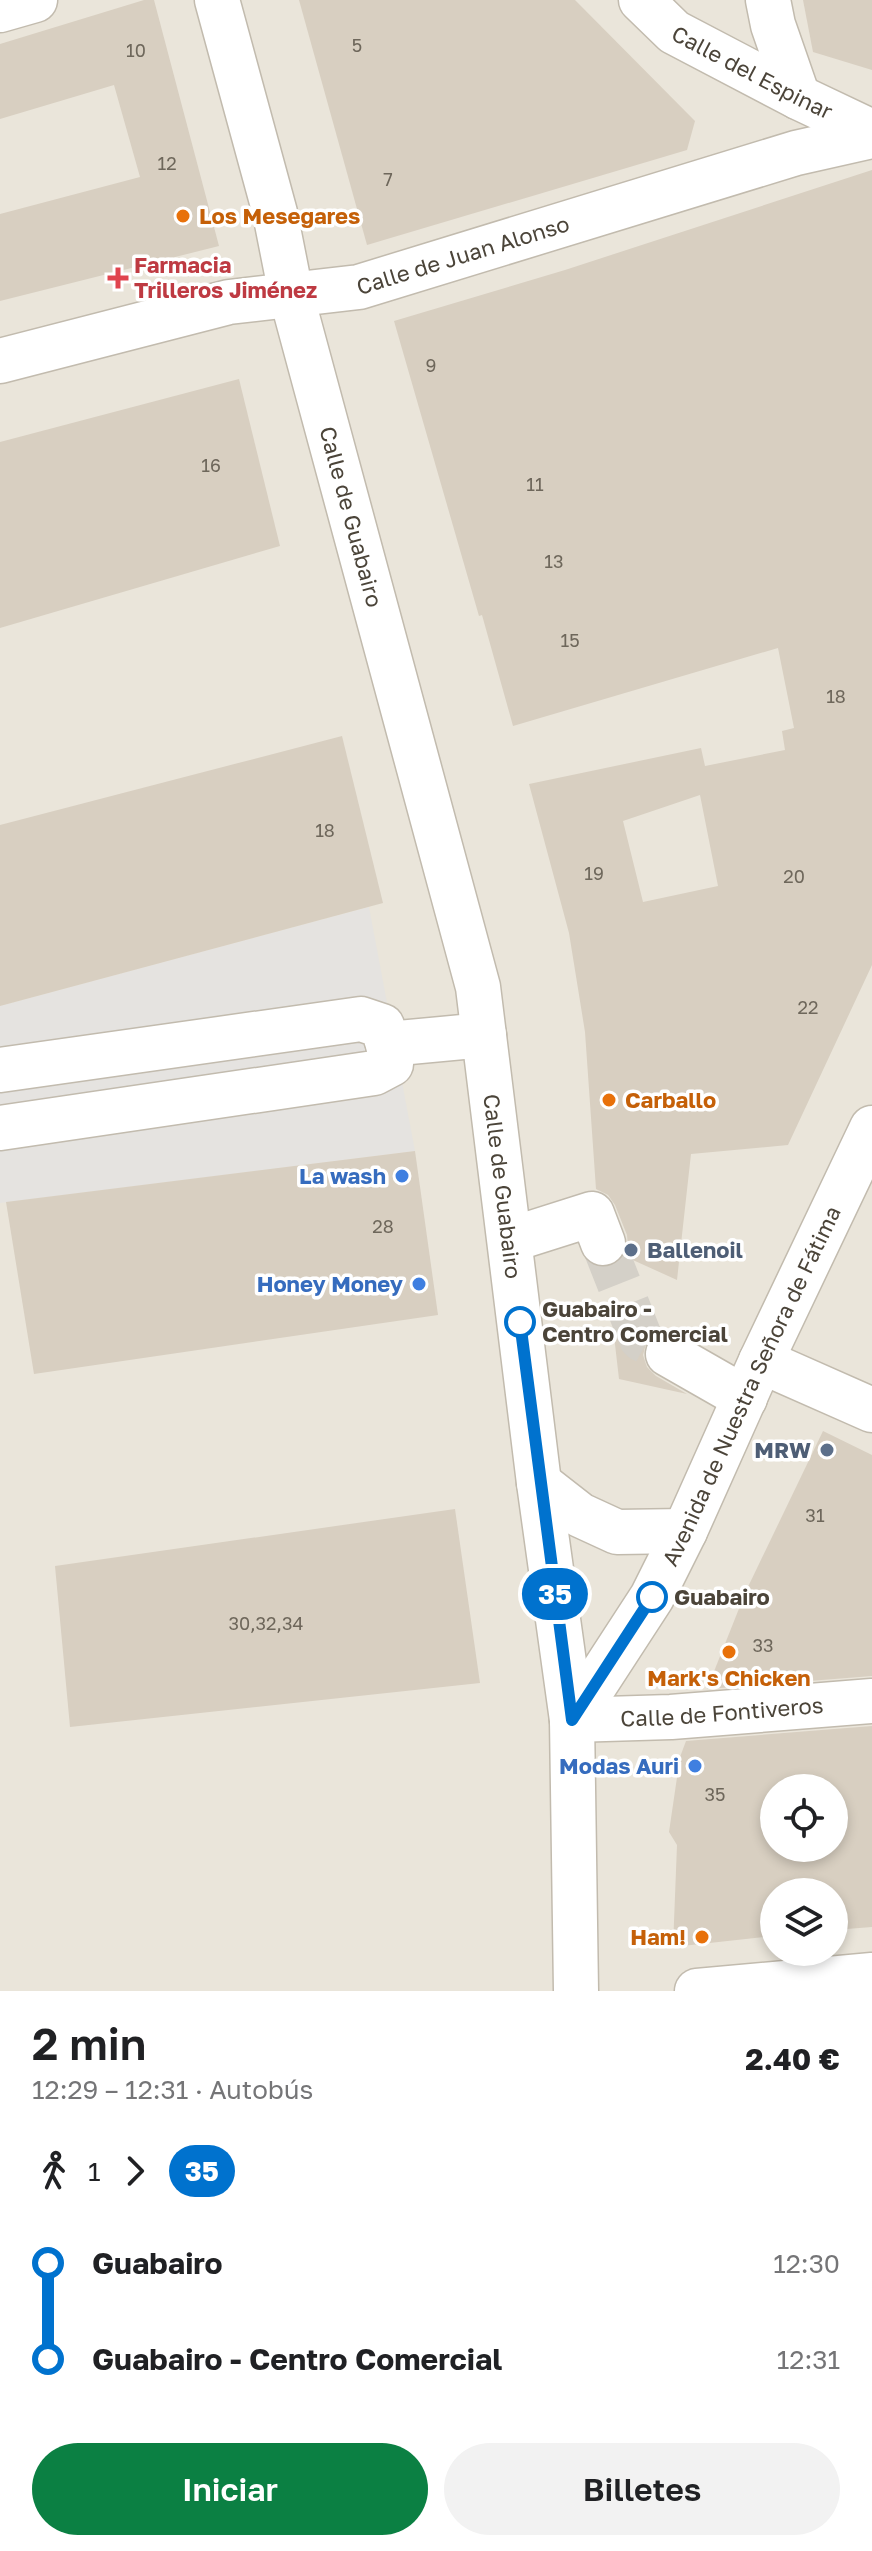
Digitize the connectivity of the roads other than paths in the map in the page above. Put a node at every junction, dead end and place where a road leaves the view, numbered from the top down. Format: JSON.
{"nodes":[{"id":1,"x":35,"y":0,"type":"edge"},
{"id":2,"x":217,"y":0,"type":"edge"},
{"id":3,"x":641,"y":0,"type":"edge"},
{"id":4,"x":768,"y":0,"type":"edge"},
{"id":5,"x":0,"y":10,"type":"edge"},
{"id":6,"x":798,"y":97,"type":"junction"},
{"id":7,"x":872,"y":134,"type":"edge"},
{"id":8,"x":291,"y":294,"type":"junction"},
{"id":9,"x":0,"y":361,"type":"edge"},
{"id":10,"x":484,"y":1035,"type":"junction"},
{"id":11,"x":388,"y":1044,"type":"junction"},
{"id":12,"x":0,"y":1070,"type":"edge"},
{"id":13,"x":0,"y":1128,"type":"edge"},
{"id":14,"x":872,"y":1128,"type":"edge"},
{"id":15,"x":510,"y":1240,"type":"junction"},
{"id":16,"x":603,"y":1243,"type":"tunnel mouth"},
{"id":17,"x":668,"y":1354,"type":"tunnel mouth"},
{"id":18,"x":753,"y":1379,"type":"junction"},
{"id":19,"x":872,"y":1410,"type":"edge"},
{"id":20,"x":539,"y":1483,"type":"junction"},
{"id":21,"x":685,"y":1531,"type":"junction"},
{"id":22,"x":872,"y":1701,"type":"edge"},
{"id":23,"x":572,"y":1720,"type":"junction"},
{"id":24,"x":872,"y":1975,"type":"edge"},
{"id":25,"x":576,"y":1991,"type":"edge"},
{"id":26,"x":697,"y":1991,"type":"edge"}],
"edges":[{"from":1,"to":5,"type":"street"},
{"from":2,"to":8,"type":"street","name":"Calle de Guabairo"},
{"from":3,"to":6,"type":"street","name":"Calle del Espinar"},
{"from":4,"to":6,"type":"street"},
{"from":6,"to":7,"type":"street","name":"Calle del Espinar"},
{"from":7,"to":8,"type":"street","name":"Calle de Juan Alonso"},
{"from":8,"to":9,"type":"street","name":"Calle de Juan Alonso"},
{"from":8,"to":10,"type":"street","name":"Calle de Guabairo"},
{"from":10,"to":11,"type":"street"},
{"from":10,"to":15,"type":"street","name":"Calle de Guabairo"},
{"from":11,"to":12,"type":"street"},
{"from":11,"to":13,"type":"street"},
{"from":14,"to":18,"type":"street","name":"Avenida de Nuestra Señora de Fátima"},
{"from":15,"to":16,"type":"street"},
{"from":15,"to":20,"type":"street","name":"Calle de Guabairo"},
{"from":17,"to":18,"type":"street"},
{"from":18,"to":19,"type":"street"},
{"from":18,"to":21,"type":"street","name":"Avenida de Nuestra Señora de Fátima"},
{"from":20,"to":21,"type":"street"},
{"from":20,"to":23,"type":"street","name":"Calle de Guabairo"},
{"from":21,"to":23,"type":"street","name":"Avenida de Nuestra Señora de Fátima"},
{"from":22,"to":23,"type":"street","name":"Calle de Fontiveros"},
{"from":23,"to":25,"type":"street","name":"Calle de Guabairo"},
{"from":24,"to":26,"type":"street"}]}
